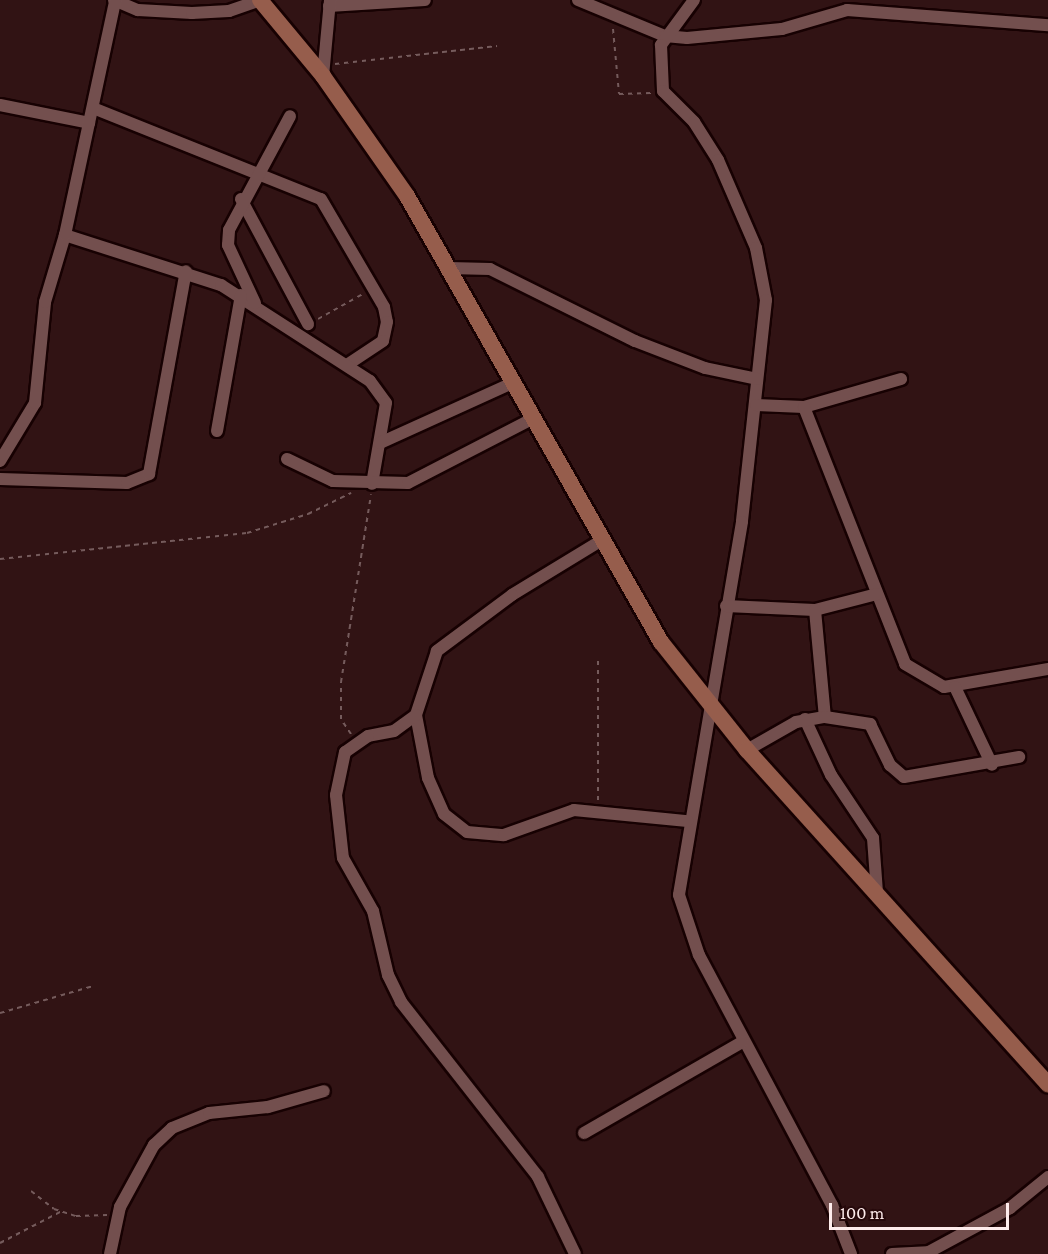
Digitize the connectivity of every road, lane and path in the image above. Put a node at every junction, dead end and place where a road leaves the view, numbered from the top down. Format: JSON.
{"nodes":[{"id":1,"x":115,"y":0,"type":"edge"},
{"id":2,"x":261,"y":0,"type":"edge"},
{"id":3,"x":425,"y":0,"type":"edge"},
{"id":4,"x":578,"y":0,"type":"edge"},
{"id":5,"x":694,"y":0,"type":"edge"},
{"id":6,"x":330,"y":3,"type":"edge"},
{"id":7,"x":616,"y":17,"type":"junction"},
{"id":8,"x":1048,"y":25,"type":"edge"},
{"id":9,"x":665,"y":36,"type":"junction"},
{"id":10,"x":497,"y":46,"type":"dead end"},
{"id":11,"x":325,"y":70,"type":"junction"},
{"id":12,"x":663,"y":91,"type":"junction"},
{"id":13,"x":0,"y":105,"type":"edge"},
{"id":14,"x":93,"y":108,"type":"junction"},
{"id":15,"x":290,"y":116,"type":"dead end"},
{"id":16,"x":89,"y":123,"type":"junction"},
{"id":17,"x":255,"y":172,"type":"junction"},
{"id":18,"x":241,"y":199,"type":"junction"},
{"id":19,"x":65,"y":235,"type":"junction"},
{"id":20,"x":449,"y":268,"type":"junction"},
{"id":21,"x":186,"y":271,"type":"junction"},
{"id":22,"x":373,"y":289,"type":"junction"},
{"id":23,"x":241,"y":295,"type":"junction"},
{"id":24,"x":255,"y":303,"type":"junction"},
{"id":25,"x":309,"y":324,"type":"joint"},
{"id":26,"x":346,"y":365,"type":"junction"},
{"id":27,"x":757,"y":379,"type":"junction"},
{"id":28,"x":901,"y":379,"type":"dead end"},
{"id":29,"x":512,"y":383,"type":"junction"},
{"id":30,"x":756,"y":405,"type":"junction"},
{"id":31,"x":804,"y":407,"type":"junction"},
{"id":32,"x":532,"y":419,"type":"junction"},
{"id":33,"x":217,"y":431,"type":"dead end"},
{"id":34,"x":380,"y":443,"type":"junction"},
{"id":35,"x":287,"y":459,"type":"dead end"},
{"id":36,"x":0,"y":461,"type":"edge"},
{"id":37,"x":0,"y":480,"type":"edge"},
{"id":38,"x":367,"y":484,"type":"junction"},
{"id":39,"x":602,"y":540,"type":"junction"},
{"id":40,"x":0,"y":559,"type":"edge"},
{"id":41,"x":876,"y":594,"type":"junction"},
{"id":42,"x":726,"y":606,"type":"junction"},
{"id":43,"x":815,"y":610,"type":"junction"},
{"id":44,"x":598,"y":657,"type":"dead end"},
{"id":45,"x":1048,"y":669,"type":"edge"},
{"id":46,"x":954,"y":687,"type":"junction"},
{"id":47,"x":709,"y":707,"type":"junction"},
{"id":48,"x":416,"y":715,"type":"junction"},
{"id":49,"x":825,"y":717,"type":"junction"},
{"id":50,"x":805,"y":719,"type":"junction"},
{"id":51,"x":357,"y":741,"type":"junction"},
{"id":52,"x":747,"y":750,"type":"junction"},
{"id":53,"x":1019,"y":757,"type":"dead end"},
{"id":54,"x":992,"y":765,"type":"junction"},
{"id":55,"x":597,"y":812,"type":"junction"},
{"id":56,"x":687,"y":821,"type":"junction"},
{"id":57,"x":877,"y":893,"type":"junction"},
{"id":58,"x":93,"y":986,"type":"dead end"},
{"id":59,"x":0,"y":1013,"type":"edge"},
{"id":60,"x":742,"y":1042,"type":"junction"},
{"id":61,"x":1048,"y":1084,"type":"edge"},
{"id":62,"x":324,"y":1091,"type":"dead end"},
{"id":63,"x":584,"y":1133,"type":"dead end"},
{"id":64,"x":1048,"y":1177,"type":"edge"},
{"id":65,"x":31,"y":1191,"type":"dead end"},
{"id":66,"x":62,"y":1212,"type":"junction"},
{"id":67,"x":118,"y":1212,"type":"junction"},
{"id":68,"x":0,"y":1243,"type":"edge"},
{"id":69,"x":926,"y":1253,"type":"edge"},
{"id":70,"x":110,"y":1254,"type":"edge"},
{"id":71,"x":575,"y":1254,"type":"edge"},
{"id":72,"x":851,"y":1254,"type":"edge"},
{"id":73,"x":892,"y":1254,"type":"edge"}],
"edges":[{"from":1,"to":2,"type":"street"},
{"from":1,"to":14,"type":"street"},
{"from":2,"to":11,"type":"street"},
{"from":3,"to":6,"type":"street"},
{"from":4,"to":7,"type":"street"},
{"from":5,"to":9,"type":"street"},
{"from":6,"to":11,"type":"street"},
{"from":7,"to":9,"type":"street"},
{"from":7,"to":12,"type":"path"},
{"from":8,"to":9,"type":"street"},
{"from":9,"to":12,"type":"street"},
{"from":10,"to":11,"type":"path"},
{"from":11,"to":20,"type":"street"},
{"from":12,"to":27,"type":"street"},
{"from":13,"to":16,"type":"street"},
{"from":14,"to":16,"type":"street"},
{"from":14,"to":17,"type":"street"},
{"from":15,"to":17,"type":"street"},
{"from":16,"to":19,"type":"street"},
{"from":17,"to":18,"type":"street"},
{"from":17,"to":22,"type":"street"},
{"from":18,"to":24,"type":"street"},
{"from":18,"to":25,"type":"street"},
{"from":19,"to":21,"type":"street"},
{"from":19,"to":36,"type":"street"},
{"from":20,"to":27,"type":"street"},
{"from":20,"to":29,"type":"street"},
{"from":21,"to":23,"type":"street"},
{"from":21,"to":37,"type":"street"},
{"from":22,"to":25,"type":"path"},
{"from":22,"to":26,"type":"street"},
{"from":23,"to":24,"type":"street"},
{"from":23,"to":33,"type":"street"},
{"from":24,"to":26,"type":"street"},
{"from":26,"to":34,"type":"street"},
{"from":27,"to":30,"type":"street"},
{"from":28,"to":31,"type":"street"},
{"from":29,"to":32,"type":"street"},
{"from":29,"to":34,"type":"street"},
{"from":30,"to":31,"type":"street"},
{"from":30,"to":42,"type":"street"},
{"from":31,"to":41,"type":"street"},
{"from":32,"to":38,"type":"street"},
{"from":32,"to":39,"type":"street"},
{"from":34,"to":38,"type":"street"},
{"from":35,"to":38,"type":"street"},
{"from":38,"to":40,"type":"path"},
{"from":38,"to":51,"type":"path"},
{"from":39,"to":47,"type":"street"},
{"from":39,"to":48,"type":"street"},
{"from":41,"to":43,"type":"street"},
{"from":41,"to":46,"type":"street"},
{"from":42,"to":43,"type":"street"},
{"from":42,"to":47,"type":"street"},
{"from":43,"to":49,"type":"street"},
{"from":44,"to":55,"type":"path"},
{"from":45,"to":46,"type":"street"},
{"from":46,"to":54,"type":"street"},
{"from":47,"to":52,"type":"street"},
{"from":47,"to":56,"type":"street"},
{"from":48,"to":51,"type":"street"},
{"from":48,"to":55,"type":"street"},
{"from":49,"to":50,"type":"street"},
{"from":49,"to":54,"type":"street"},
{"from":50,"to":52,"type":"street"},
{"from":50,"to":57,"type":"street"},
{"from":51,"to":71,"type":"street"},
{"from":52,"to":57,"type":"street"},
{"from":53,"to":54,"type":"street"},
{"from":55,"to":56,"type":"street"},
{"from":56,"to":60,"type":"street"},
{"from":57,"to":61,"type":"street"},
{"from":58,"to":59,"type":"path"},
{"from":60,"to":63,"type":"street"},
{"from":60,"to":72,"type":"street"},
{"from":62,"to":67,"type":"street"},
{"from":64,"to":69,"type":"street"},
{"from":65,"to":66,"type":"path"},
{"from":66,"to":67,"type":"path"},
{"from":66,"to":68,"type":"path"},
{"from":67,"to":70,"type":"street"},
{"from":69,"to":73,"type":"street"}]}
